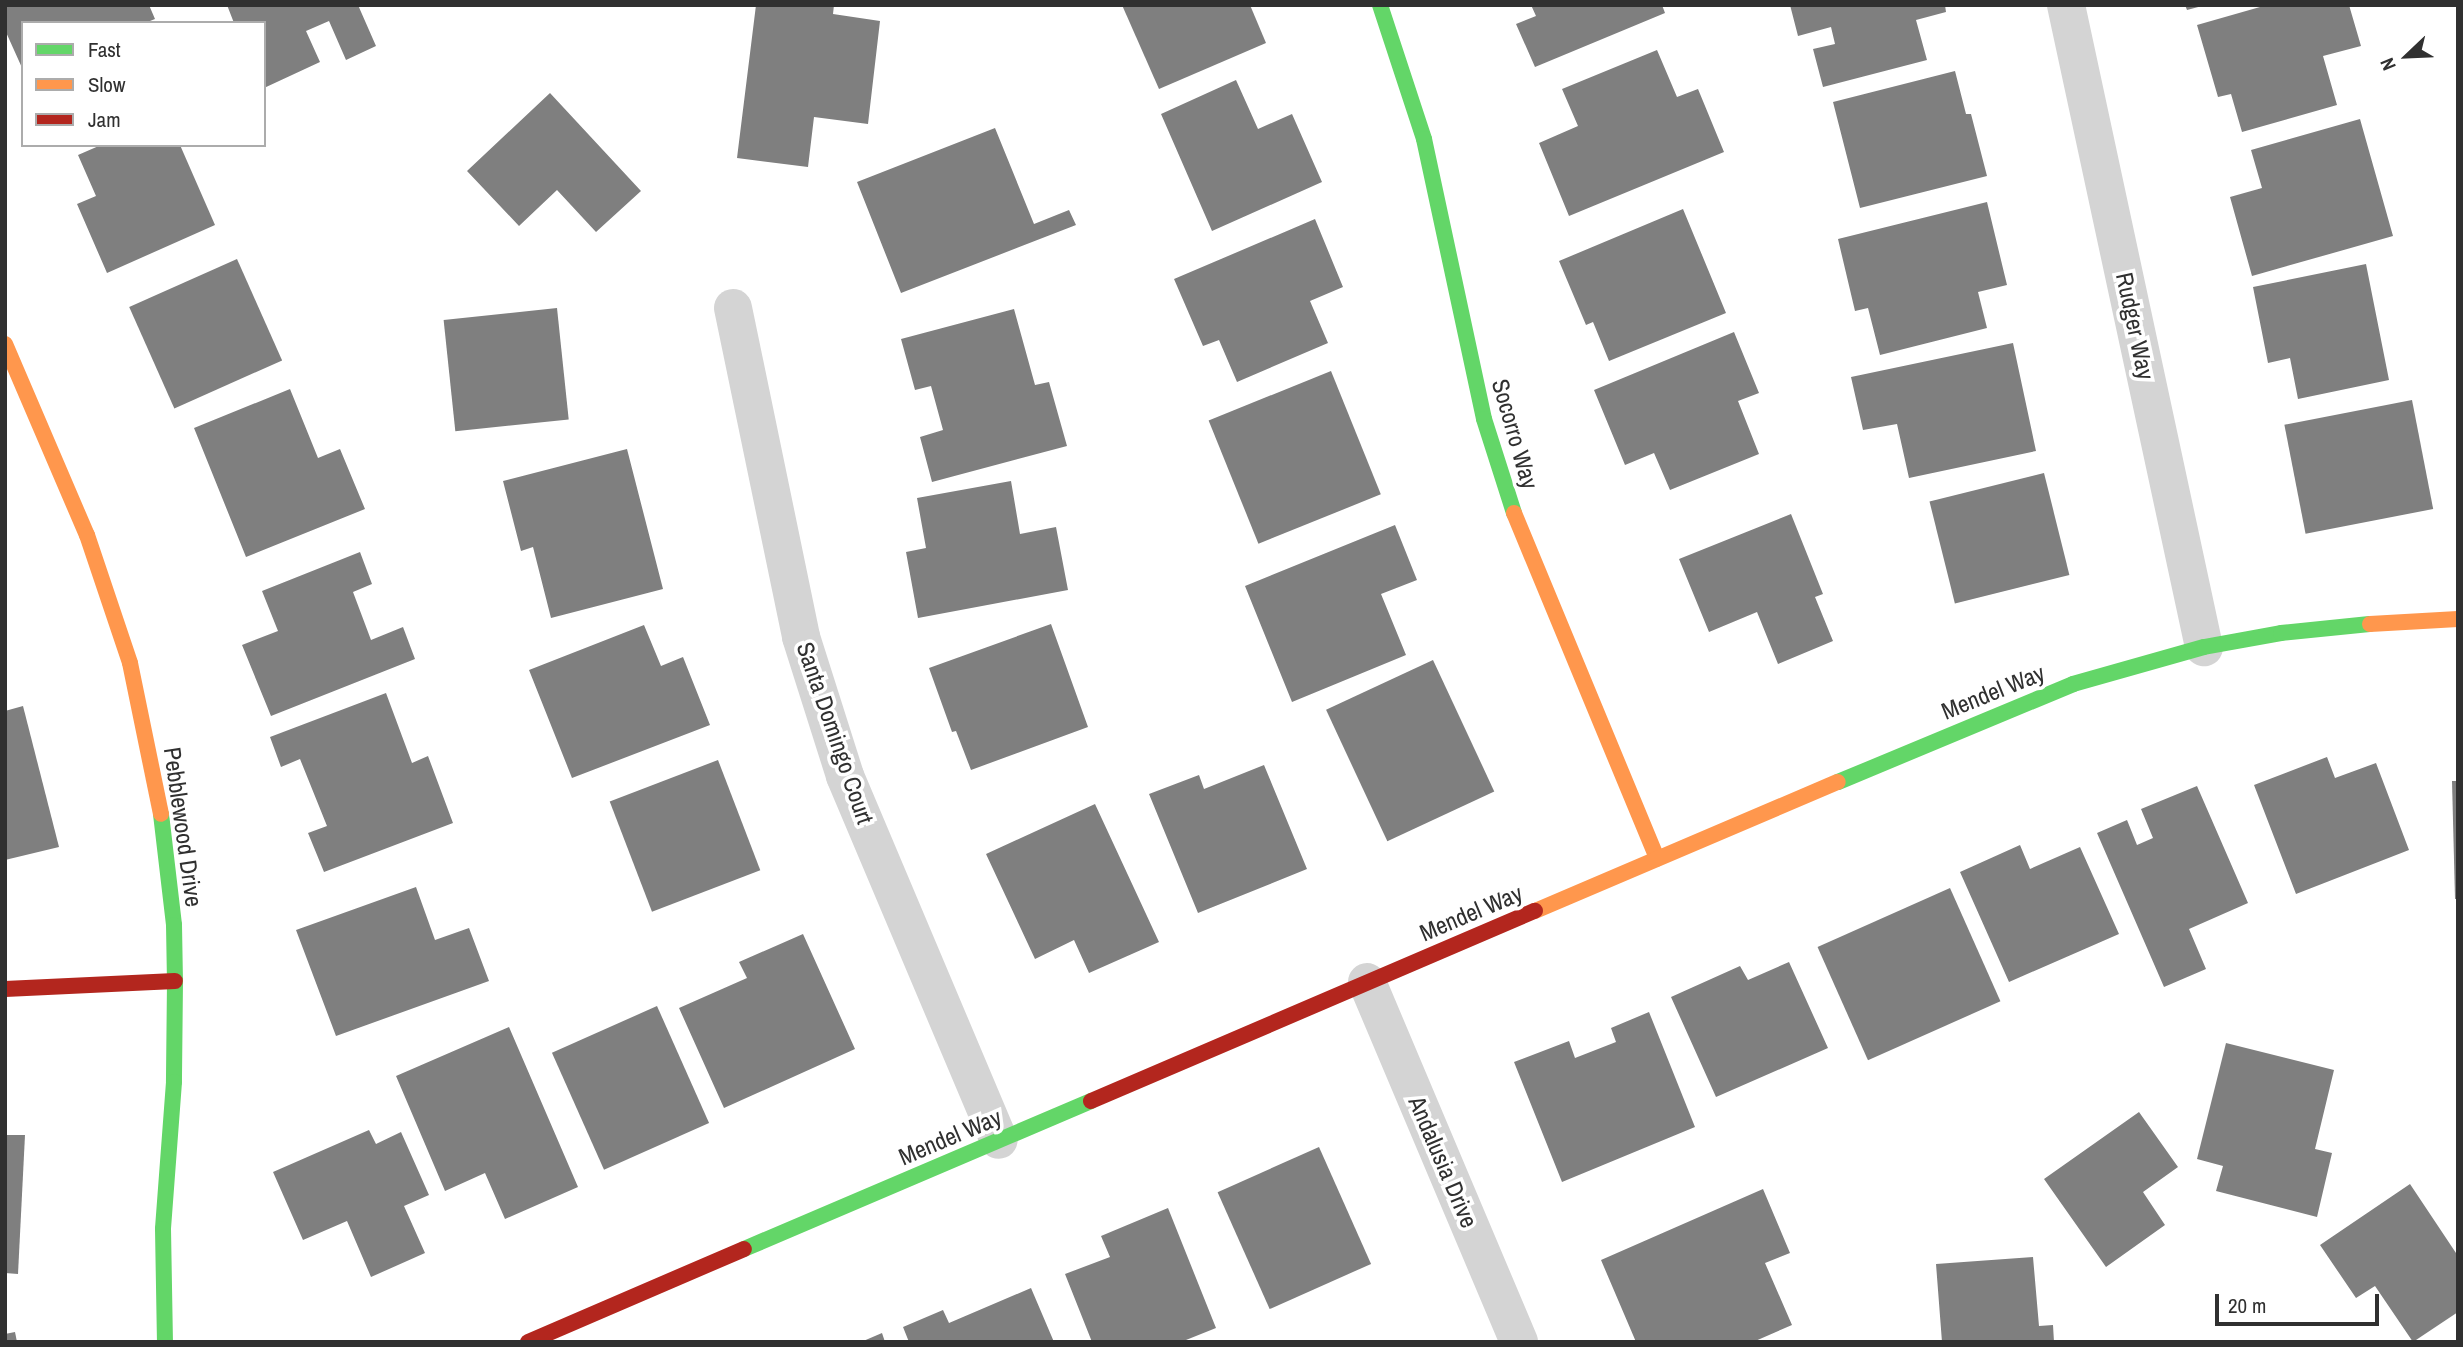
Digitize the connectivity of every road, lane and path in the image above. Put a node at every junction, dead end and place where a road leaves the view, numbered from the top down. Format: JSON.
{"nodes":[{"id":1,"x":1380,"y":5,"type":"edge"},
{"id":2,"x":2066,"y":5,"type":"edge"},
{"id":3,"x":733,"y":308,"type":"dead end"},
{"id":4,"x":5,"y":344,"type":"edge"},
{"id":5,"x":2458,"y":620,"type":"edge"},
{"id":6,"x":2204,"y":647,"type":"junction"},
{"id":7,"x":1657,"y":859,"type":"junction"},
{"id":8,"x":176,"y":981,"type":"junction"},
{"id":9,"x":1367,"y":982,"type":"junction"},
{"id":10,"x":5,"y":989,"type":"edge"},
{"id":11,"x":999,"y":1140,"type":"junction"},
{"id":12,"x":165,"y":1342,"type":"edge"},
{"id":13,"x":528,"y":1342,"type":"edge"},
{"id":14,"x":1519,"y":1342,"type":"edge"}],
"edges":[{"from":1,"to":7,"type":"street","name":"Socorro Way"},
{"from":2,"to":6,"type":"street","name":"Rudger Way"},
{"from":3,"to":11,"type":"street","name":"Santa Domingo Court"},
{"from":4,"to":8,"type":"street","name":"Pebblewood Drive"},
{"from":5,"to":6,"type":"street","name":"Mendel Way"},
{"from":6,"to":7,"type":"street","name":"Mendel Way"},
{"from":7,"to":9,"type":"street","name":"Mendel Way"},
{"from":8,"to":10,"type":"street"},
{"from":8,"to":12,"type":"street","name":"Pebblewood Drive"},
{"from":9,"to":11,"type":"street","name":"Mendel Way"},
{"from":9,"to":14,"type":"street","name":"Andalusia Drive"},
{"from":11,"to":13,"type":"street","name":"Mendel Way"}]}
